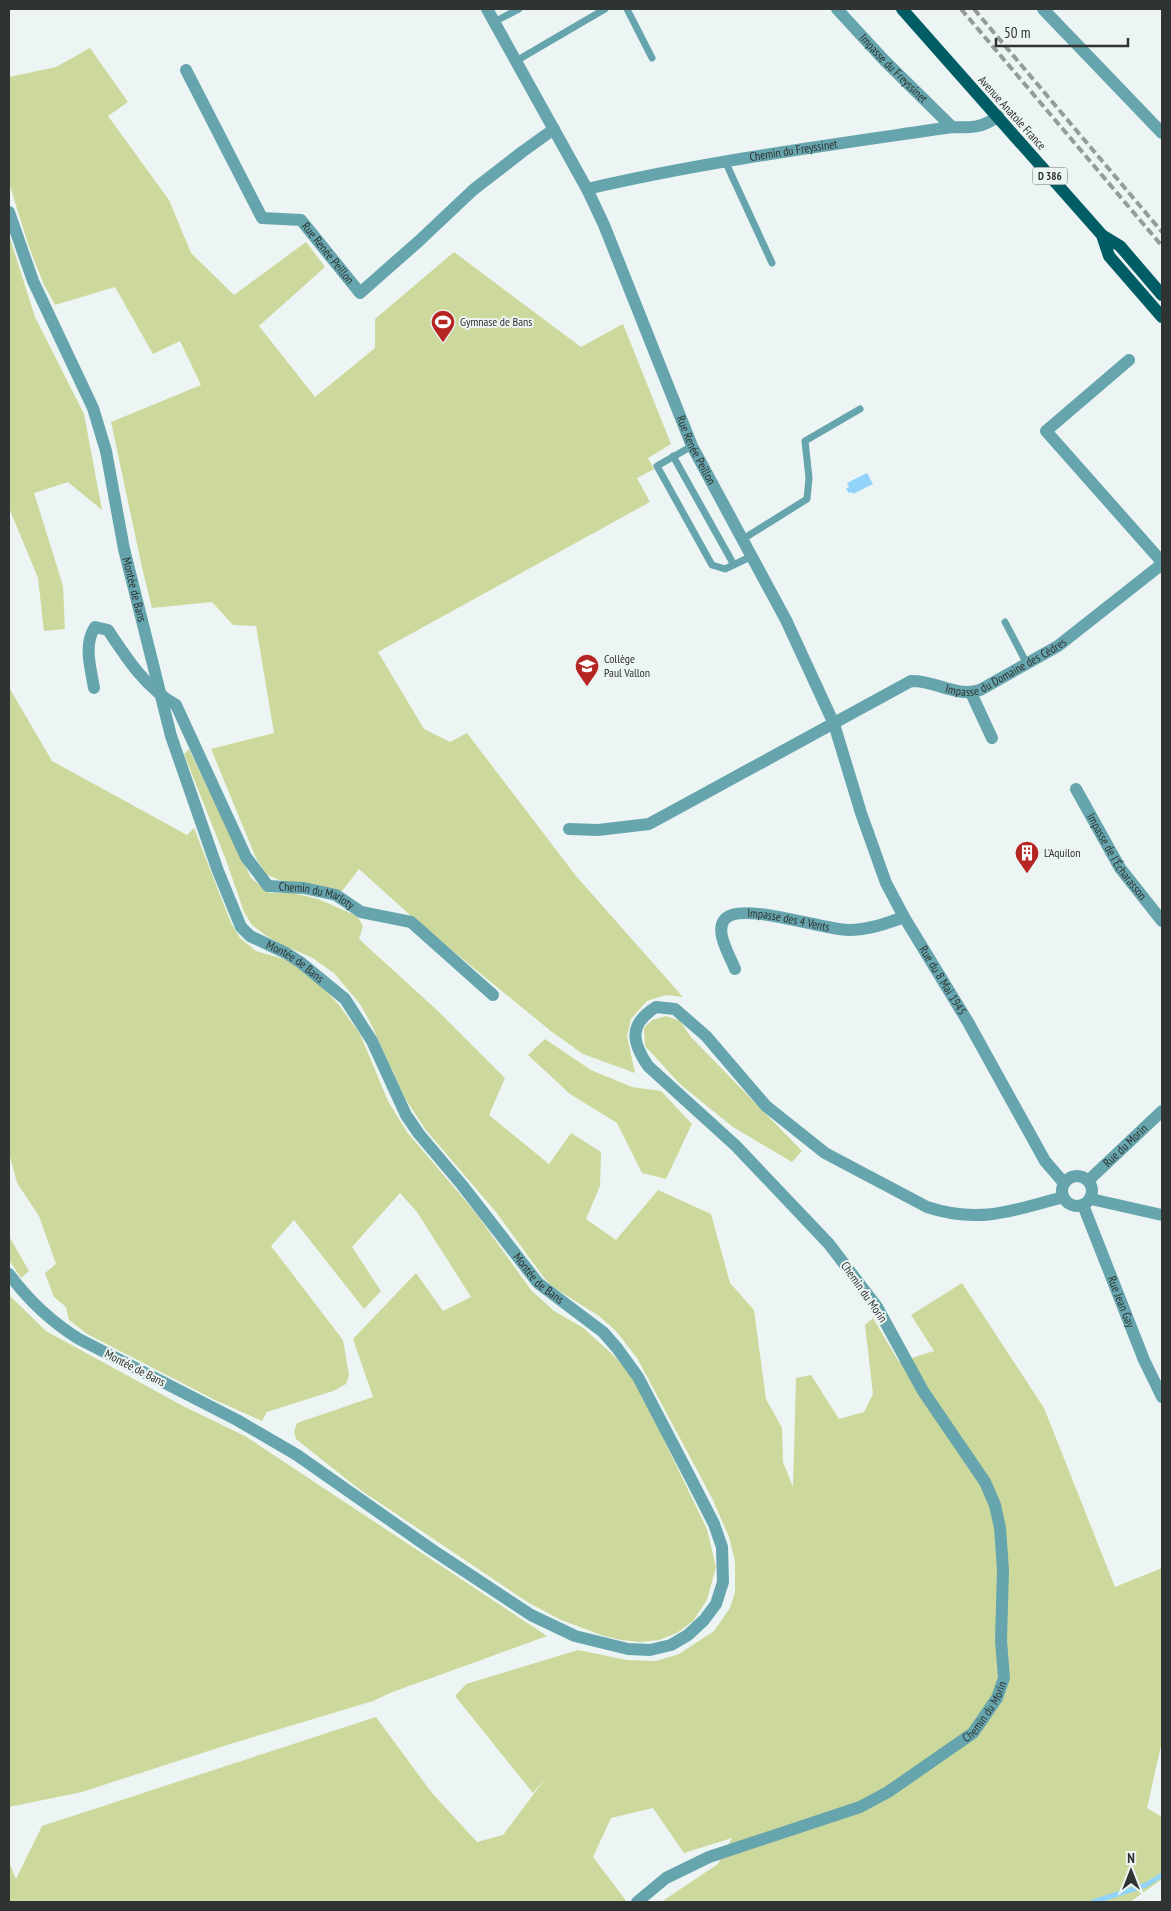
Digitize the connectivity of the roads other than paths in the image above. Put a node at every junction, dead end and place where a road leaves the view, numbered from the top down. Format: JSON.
{"nodes":[{"id":1,"x":488,"y":9,"type":"edge"},
{"id":2,"x":519,"y":9,"type":"edge"},
{"id":3,"x":605,"y":9,"type":"edge"},
{"id":4,"x":627,"y":9,"type":"edge"},
{"id":5,"x":837,"y":9,"type":"edge"},
{"id":6,"x":902,"y":9,"type":"edge"},
{"id":7,"x":1043,"y":9,"type":"edge"},
{"id":8,"x":494,"y":22,"type":"junction"},
{"id":9,"x":652,"y":58,"type":"dead end"},
{"id":10,"x":516,"y":61,"type":"junction"},
{"id":11,"x":186,"y":70,"type":"dead end"},
{"id":12,"x":998,"y":116,"type":"junction"},
{"id":13,"x":952,"y":127,"type":"junction"},
{"id":14,"x":554,"y":129,"type":"junction"},
{"id":15,"x":1162,"y":133,"type":"edge"},
{"id":16,"x":725,"y":161,"type":"junction"},
{"id":17,"x":587,"y":188,"type":"junction"},
{"id":18,"x":9,"y":212,"type":"edge"},
{"id":19,"x":1102,"y":235,"type":"junction"},
{"id":20,"x":772,"y":263,"type":"dead end"},
{"id":21,"x":1162,"y":295,"type":"edge"},
{"id":22,"x":1162,"y":317,"type":"edge"},
{"id":23,"x":1129,"y":360,"type":"dead end"},
{"id":24,"x":860,"y":410,"type":"dead end"},
{"id":25,"x":692,"y":446,"type":"junction"},
{"id":26,"x":673,"y":456,"type":"junction"},
{"id":27,"x":743,"y":539,"type":"junction"},
{"id":28,"x":752,"y":556,"type":"junction"},
{"id":29,"x":1162,"y":563,"type":"edge"},
{"id":30,"x":734,"y":565,"type":"junction"},
{"id":31,"x":1005,"y":622,"type":"dead end"},
{"id":32,"x":1027,"y":664,"type":"junction"},
{"id":33,"x":94,"y":688,"type":"dead end"},
{"id":34,"x":971,"y":693,"type":"junction"},
{"id":35,"x":162,"y":697,"type":"junction"},
{"id":36,"x":834,"y":724,"type":"junction"},
{"id":37,"x":992,"y":738,"type":"dead end"},
{"id":38,"x":846,"y":767,"type":"joint"},
{"id":39,"x":1076,"y":789,"type":"dead end"},
{"id":40,"x":569,"y":829,"type":"dead end"},
{"id":41,"x":904,"y":918,"type":"junction"},
{"id":42,"x":1162,"y":921,"type":"edge"},
{"id":43,"x":735,"y":969,"type":"dead end"},
{"id":44,"x":493,"y":995,"type":"dead end"},
{"id":45,"x":1162,"y":1112,"type":"edge"},
{"id":46,"x":1089,"y":1180,"type":"junction"},
{"id":47,"x":1064,"y":1183,"type":"junction"},
{"id":48,"x":1063,"y":1197,"type":"junction"},
{"id":49,"x":1087,"y":1202,"type":"junction"},
{"id":50,"x":1162,"y":1214,"type":"edge"},
{"id":51,"x":9,"y":1274,"type":"edge"},
{"id":52,"x":1162,"y":1397,"type":"edge"},
{"id":53,"x":637,"y":1902,"type":"edge"}],
"edges":[{"from":1,"to":8,"type":"street","name":"Rue Renée Peillon"},
{"from":2,"to":8,"type":"lane"},
{"from":3,"to":10,"type":"lane"},
{"from":4,"to":9,"type":"lane"},
{"from":5,"to":13,"type":"street","name":"Impasse du Freyssinet"},
{"from":6,"to":12,"type":"main road","name":"Avenue Anatole France","number":"D 386"},
{"from":7,"to":15,"type":"street"},
{"from":8,"to":10,"type":"street","name":"Rue Renée Peillon"},
{"from":10,"to":14,"type":"street","name":"Rue Renée Peillon"},
{"from":11,"to":14,"type":"street","name":"Rue Renée Peillon"},
{"from":12,"to":13,"type":"street","name":"Chemin du Freyssinet"},
{"from":12,"to":19,"type":"main road","name":"Avenue Anatole France","number":"D 386"},
{"from":13,"to":16,"type":"street","name":"Chemin du Freyssinet"},
{"from":14,"to":17,"type":"street","name":"Rue Renée Peillon"},
{"from":16,"to":17,"type":"street","name":"Chemin du Freyssinet"},
{"from":16,"to":20,"type":"lane"},
{"from":17,"to":25,"type":"street","name":"Rue Renée Peillon"},
{"from":18,"to":35,"type":"street","name":"Montée de Bans"},
{"from":19,"to":21,"type":"main road","name":"Avenue Anatole France","number":"D 386"},
{"from":19,"to":22,"type":"main road","name":"Avenue Anatole France","number":"D 386"},
{"from":23,"to":29,"type":"street"},
{"from":24,"to":27,"type":"lane"},
{"from":25,"to":26,"type":"lane"},
{"from":25,"to":27,"type":"street","name":"Rue Renée Peillon"},
{"from":26,"to":30,"type":"lane"},
{"from":26,"to":30,"type":"lane"},
{"from":27,"to":28,"type":"street","name":"Rue Renée Peillon"},
{"from":28,"to":30,"type":"lane"},
{"from":28,"to":36,"type":"street","name":"Rue Renée Peillon"},
{"from":29,"to":32,"type":"street","name":"Impasse du Domaine des Cèdres"},
{"from":31,"to":32,"type":"lane"},
{"from":32,"to":34,"type":"street","name":"Impasse du Domaine des Cèdres"},
{"from":33,"to":35,"type":"street","name":"Chemin du Marloty"},
{"from":34,"to":36,"type":"street","name":"Impasse du Domaine des Cèdres"},
{"from":34,"to":37,"type":"street"},
{"from":35,"to":44,"type":"street","name":"Chemin du Marloty"},
{"from":35,"to":51,"type":"street","name":"Montée de Bans"},
{"from":36,"to":38,"type":"street","name":"Rue Renée Peillon"},
{"from":36,"to":40,"type":"street","name":"Impasse du Domaine des Cèdres"},
{"from":38,"to":41,"type":"street","name":"Rue du 8 Mai 1945"},
{"from":39,"to":42,"type":"street","name":"Impasse de l'Écharasson"},
{"from":41,"to":43,"type":"street","name":"Impasse des 4 Vents"},
{"from":41,"to":47,"type":"street","name":"Rue du 8 Mai 1945"},
{"from":45,"to":46,"type":"street","name":"Rue du Morin"},
{"from":46,"to":47,"type":"street"},
{"from":46,"to":49,"type":"street"},
{"from":47,"to":48,"type":"street"},
{"from":48,"to":49,"type":"street"},
{"from":48,"to":53,"type":"street","name":"Chemin du Morin"},
{"from":49,"to":50,"type":"street"},
{"from":49,"to":52,"type":"street","name":"Rue Jean Gay"}]}
